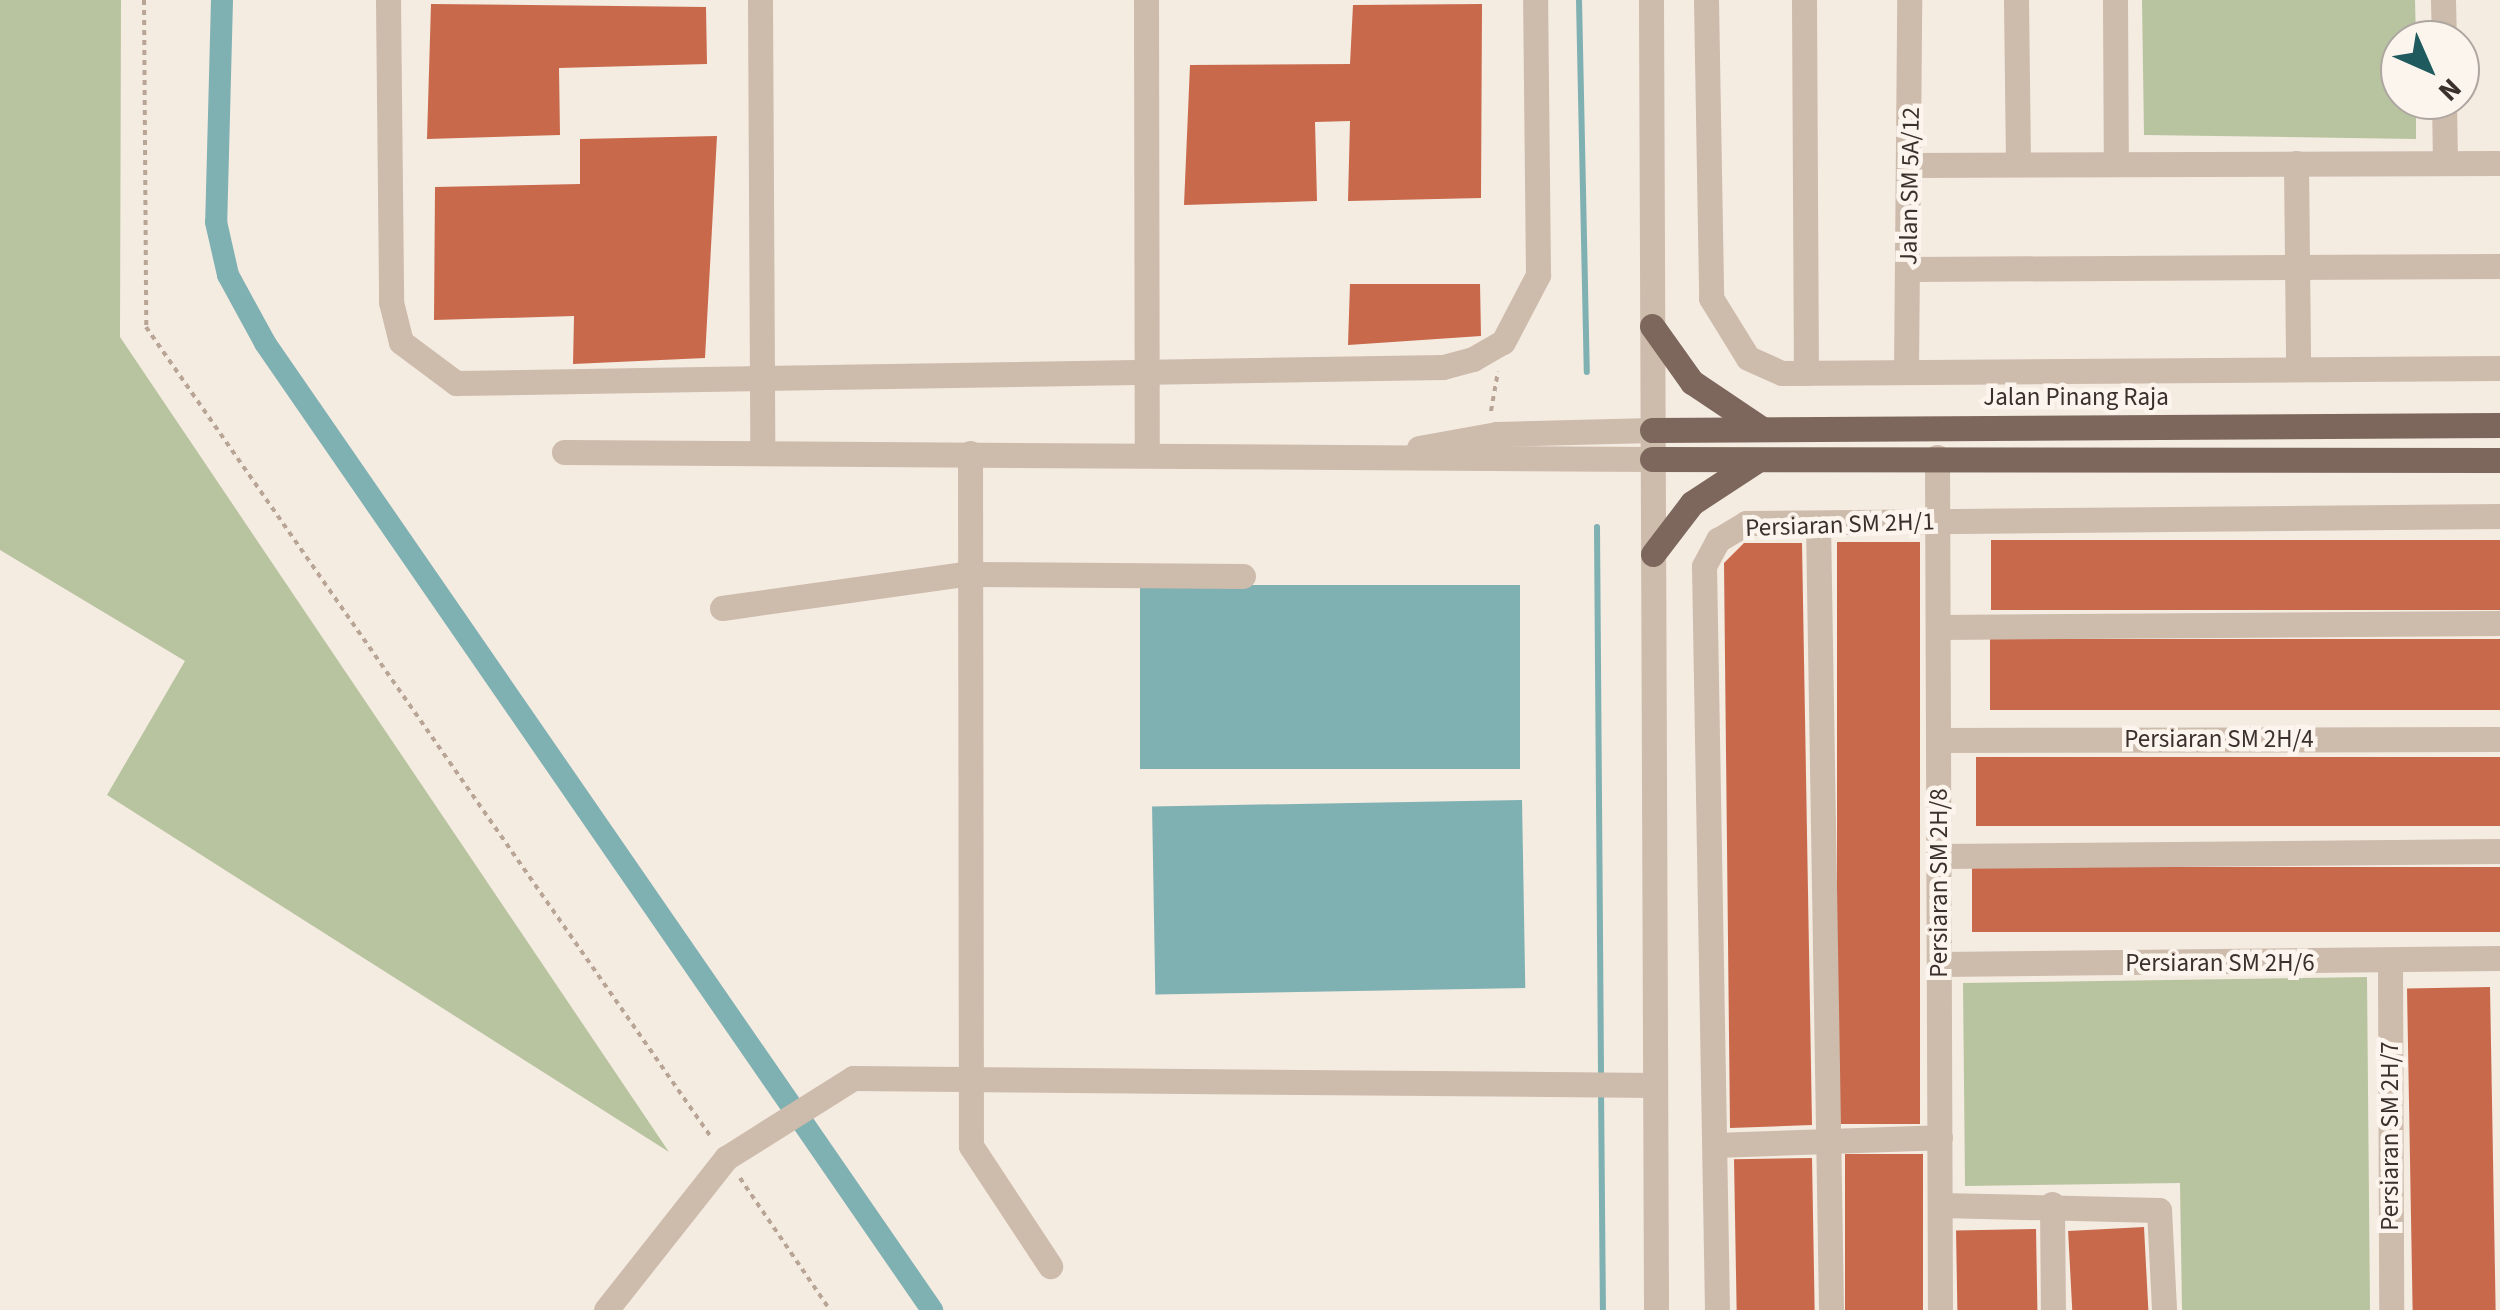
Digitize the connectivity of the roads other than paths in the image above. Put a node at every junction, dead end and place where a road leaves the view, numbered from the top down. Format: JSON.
{"nodes":[{"id":1,"x":388,"y":0,"type":"edge"},
{"id":2,"x":760,"y":0,"type":"edge"},
{"id":3,"x":1146,"y":0,"type":"edge"},
{"id":4,"x":1535,"y":0,"type":"edge"},
{"id":5,"x":1651,"y":0,"type":"edge"},
{"id":6,"x":1706,"y":0,"type":"edge"},
{"id":7,"x":1804,"y":0,"type":"edge"},
{"id":8,"x":1909,"y":0,"type":"edge"},
{"id":9,"x":2016,"y":0,"type":"edge"},
{"id":10,"x":2114,"y":0,"type":"edge"},
{"id":11,"x":2444,"y":120,"type":"edge"},
{"id":12,"x":2445,"y":163,"type":"junction"},
{"id":13,"x":2500,"y":163,"type":"edge"},
{"id":14,"x":2018,"y":164,"type":"junction"},
{"id":15,"x":2116,"y":164,"type":"junction"},
{"id":16,"x":2296,"y":164,"type":"junction"},
{"id":17,"x":1912,"y":165,"type":"junction"},
{"id":18,"x":2297,"y":265,"type":"junction"},
{"id":19,"x":2500,"y":266,"type":"edge"},
{"id":20,"x":1909,"y":269,"type":"junction"},
{"id":21,"x":1652,"y":326,"type":"junction"},
{"id":22,"x":2298,"y":367,"type":"junction"},
{"id":23,"x":2500,"y":368,"type":"edge"},
{"id":24,"x":1147,"y":370,"type":"junction"},
{"id":25,"x":1806,"y":372,"type":"junction"},
{"id":26,"x":1906,"y":372,"type":"junction"},
{"id":27,"x":762,"y":377,"type":"junction"},
{"id":28,"x":2500,"y":425,"type":"edge"},
{"id":29,"x":1764,"y":429,"type":"junction"},
{"id":30,"x":1652,"y":430,"type":"junction"},
{"id":31,"x":564,"y":452,"type":"dead end"},
{"id":32,"x":762,"y":452,"type":"junction"},
{"id":33,"x":970,"y":454,"type":"junction"},
{"id":34,"x":1147,"y":454,"type":"junction"},
{"id":35,"x":1374,"y":455,"type":"junction"},
{"id":36,"x":1937,"y":457,"type":"junction"},
{"id":37,"x":1760,"y":458,"type":"junction"},
{"id":38,"x":1652,"y":460,"type":"junction"},
{"id":39,"x":2500,"y":460,"type":"edge"},
{"id":40,"x":2500,"y":516,"type":"edge"},
{"id":41,"x":1937,"y":522,"type":"junction"},
{"id":42,"x":1818,"y":524,"type":"junction"},
{"id":43,"x":1652,"y":554,"type":"junction"},
{"id":44,"x":965,"y":574,"type":"junction"},
{"id":45,"x":1243,"y":576,"type":"dead end"},
{"id":46,"x":722,"y":608,"type":"dead end"},
{"id":47,"x":2500,"y":623,"type":"edge"},
{"id":48,"x":1938,"y":628,"type":"junction"},
{"id":49,"x":2500,"y":739,"type":"edge"},
{"id":50,"x":1938,"y":740,"type":"junction"},
{"id":51,"x":2500,"y":851,"type":"edge"},
{"id":52,"x":1938,"y":856,"type":"junction"},
{"id":53,"x":2500,"y":958,"type":"edge"},
{"id":54,"x":2390,"y":962,"type":"junction"},
{"id":55,"x":1939,"y":964,"type":"junction"},
{"id":56,"x":969,"y":1079,"type":"junction"},
{"id":57,"x":1655,"y":1085,"type":"junction"},
{"id":58,"x":1940,"y":1137,"type":"junction"},
{"id":59,"x":1829,"y":1141,"type":"junction"},
{"id":60,"x":1716,"y":1144,"type":"junction"},
{"id":61,"x":1940,"y":1204,"type":"junction"},
{"id":62,"x":2052,"y":1204,"type":"junction"},
{"id":63,"x":1050,"y":1266,"type":"dead end"},
{"id":64,"x":606,"y":1310,"type":"edge"},
{"id":65,"x":1656,"y":1310,"type":"edge"},
{"id":66,"x":1717,"y":1310,"type":"edge"},
{"id":67,"x":1831,"y":1310,"type":"edge"},
{"id":68,"x":1940,"y":1310,"type":"edge"},
{"id":69,"x":2053,"y":1310,"type":"edge"},
{"id":70,"x":2164,"y":1310,"type":"edge"},
{"id":71,"x":2391,"y":1310,"type":"edge"}],
"edges":[{"from":1,"to":27,"type":"street"},
{"from":2,"to":27,"type":"street"},
{"from":3,"to":24,"type":"street"},
{"from":4,"to":24,"type":"street"},
{"from":5,"to":21,"type":"street"},
{"from":6,"to":25,"type":"street"},
{"from":7,"to":25,"type":"street"},
{"from":8,"to":17,"type":"street","name":"Jalan SM 5A/12"},
{"from":9,"to":14,"type":"street"},
{"from":10,"to":15,"type":"street"},
{"from":11,"to":12,"type":"street"},
{"from":12,"to":13,"type":"street"},
{"from":12,"to":16,"type":"street"},
{"from":14,"to":15,"type":"street"},
{"from":14,"to":17,"type":"street"},
{"from":15,"to":16,"type":"street"},
{"from":16,"to":18,"type":"street"},
{"from":17,"to":20,"type":"street","name":"Jalan SM 5A/12"},
{"from":18,"to":19,"type":"street"},
{"from":18,"to":20,"type":"street"},
{"from":18,"to":22,"type":"street"},
{"from":20,"to":26,"type":"street","name":"Jalan SM 5A/12"},
{"from":21,"to":29,"type":"main road"},
{"from":21,"to":30,"type":"street"},
{"from":22,"to":23,"type":"street"},
{"from":22,"to":26,"type":"street"},
{"from":24,"to":27,"type":"street"},
{"from":24,"to":34,"type":"street"},
{"from":25,"to":26,"type":"street"},
{"from":27,"to":32,"type":"street"},
{"from":28,"to":29,"type":"main road","name":"Jalan Pinang Raja"},
{"from":29,"to":30,"type":"main road","name":"Jalan Pinang Raja"},
{"from":30,"to":35,"type":"street"},
{"from":30,"to":38,"type":"street"},
{"from":31,"to":32,"type":"street"},
{"from":32,"to":33,"type":"street"},
{"from":33,"to":34,"type":"street"},
{"from":33,"to":44,"type":"street"},
{"from":34,"to":35,"type":"street"},
{"from":35,"to":38,"type":"street"},
{"from":36,"to":37,"type":"main road"},
{"from":36,"to":39,"type":"main road"},
{"from":36,"to":41,"type":"street","name":"Persiaran SM 2H/8"},
{"from":37,"to":38,"type":"main road"},
{"from":37,"to":43,"type":"main road"},
{"from":38,"to":43,"type":"street"},
{"from":40,"to":41,"type":"street","name":"Persiaran SM 2H/1"},
{"from":41,"to":42,"type":"street","name":"Persiaran SM 2H/1"},
{"from":41,"to":48,"type":"street","name":"Persiaran SM 2H/8"},
{"from":42,"to":59,"type":"street"},
{"from":42,"to":60,"type":"street","name":"Persiaran SM 2H/1"},
{"from":43,"to":57,"type":"street"},
{"from":44,"to":45,"type":"street"},
{"from":44,"to":46,"type":"street"},
{"from":44,"to":56,"type":"street"},
{"from":47,"to":48,"type":"street"},
{"from":48,"to":50,"type":"street","name":"Persiaran SM 2H/8"},
{"from":49,"to":50,"type":"street","name":"Persiaran SM 2H/4"},
{"from":50,"to":52,"type":"street","name":"Persiaran SM 2H/8"},
{"from":51,"to":52,"type":"street"},
{"from":52,"to":55,"type":"street","name":"Persiaran SM 2H/8"},
{"from":53,"to":54,"type":"street","name":"Persiaran SM 2H/6"},
{"from":54,"to":55,"type":"street","name":"Persiaran SM 2H/6"},
{"from":54,"to":71,"type":"street","name":"Persiaran SM 2H/7"},
{"from":55,"to":58,"type":"street","name":"Persiaran SM 2H/8"},
{"from":56,"to":57,"type":"street"},
{"from":56,"to":63,"type":"street"},
{"from":56,"to":64,"type":"street"},
{"from":57,"to":65,"type":"street"},
{"from":58,"to":59,"type":"street"},
{"from":58,"to":61,"type":"street","name":"Persiaran SM 2H/8"},
{"from":59,"to":60,"type":"street"},
{"from":59,"to":67,"type":"street"},
{"from":60,"to":66,"type":"street","name":"Persiaran SM 2H/1"},
{"from":61,"to":62,"type":"street"},
{"from":61,"to":68,"type":"street","name":"Persiaran SM 2H/8"},
{"from":62,"to":69,"type":"street"},
{"from":62,"to":70,"type":"street"}]}
